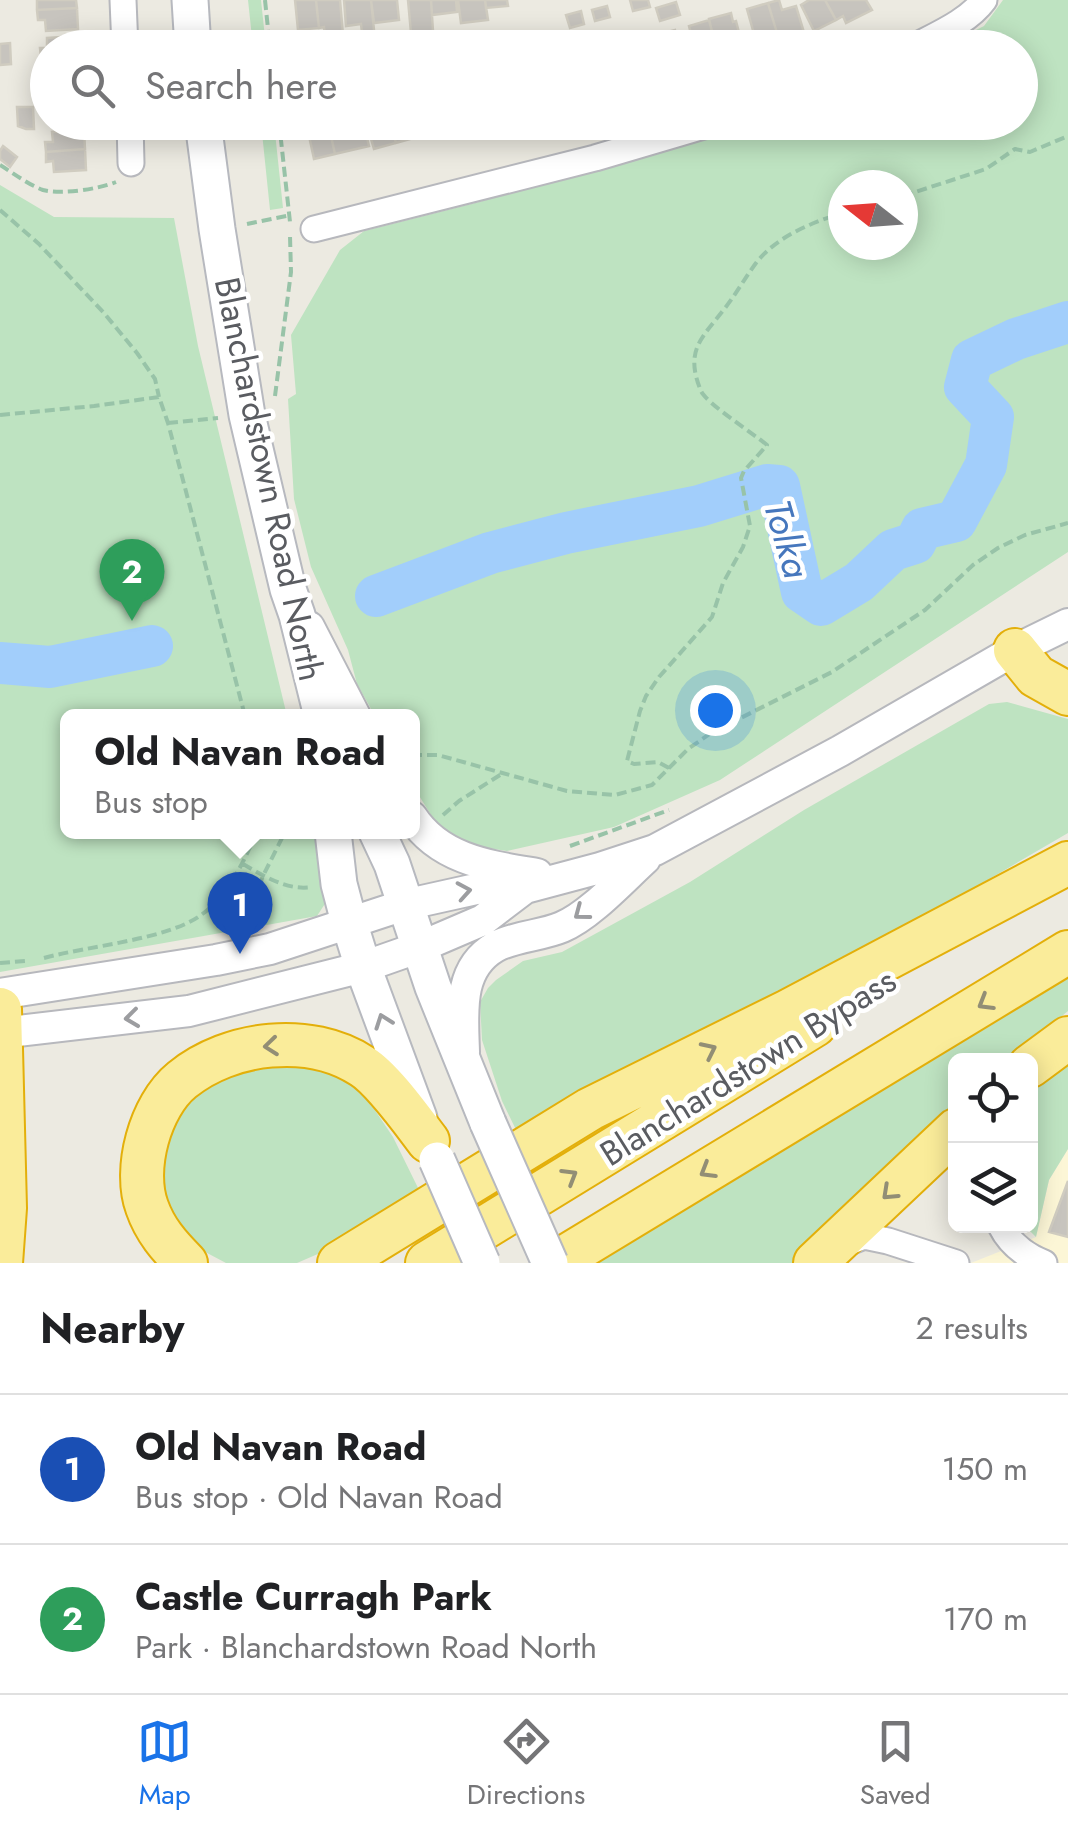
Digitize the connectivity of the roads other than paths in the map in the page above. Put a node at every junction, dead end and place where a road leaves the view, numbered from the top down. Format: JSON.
{"nodes":[{"id":1,"x":123,"y":0,"type":"edge"},
{"id":2,"x":190,"y":0,"type":"edge"},
{"id":3,"x":984,"y":0,"type":"edge"},
{"id":4,"x":125,"y":30,"type":"edge"},
{"id":5,"x":192,"y":30,"type":"edge"},
{"id":6,"x":945,"y":30,"type":"edge"},
{"id":7,"x":136,"y":140,"type":"edge"},
{"id":8,"x":205,"y":140,"type":"edge"},
{"id":9,"x":656,"y":140,"type":"edge"},
{"id":10,"x":132,"y":163,"type":"road end"},
{"id":11,"x":314,"y":230,"type":"dead end"},
{"id":12,"x":288,"y":589,"type":"junction"},
{"id":13,"x":1068,"y":624,"type":"edge"},
{"id":14,"x":1015,"y":650,"type":"junction"},
{"id":15,"x":1068,"y":694,"type":"edge"},
{"id":16,"x":320,"y":709,"type":"edge"},
{"id":17,"x":351,"y":709,"type":"edge"},
{"id":18,"x":420,"y":828,"type":"edge"},
{"id":19,"x":335,"y":839,"type":"edge"},
{"id":20,"x":380,"y":839,"type":"edge"},
{"id":21,"x":655,"y":850,"type":"junction"},
{"id":22,"x":562,"y":864,"type":"junction"},
{"id":23,"x":1068,"y":866,"type":"edge"},
{"id":24,"x":525,"y":888,"type":"junction"},
{"id":25,"x":404,"y":904,"type":"junction"},
{"id":26,"x":349,"y":922,"type":"junction"},
{"id":27,"x":420,"y":947,"type":"junction"},
{"id":28,"x":1068,"y":952,"type":"edge"},
{"id":29,"x":363,"y":967,"type":"junction"},
{"id":30,"x":1,"y":1017,"type":"edge"},
{"id":31,"x":1068,"y":1038,"type":"edge"},
{"id":32,"x":1068,"y":1048,"type":"edge"},
{"id":33,"x":1038,"y":1060,"type":"edge"},
{"id":34,"x":464,"y":1064,"type":"junction"},
{"id":35,"x":1038,"y":1076,"type":"edge"},
{"id":36,"x":948,"y":1138,"type":"edge"},
{"id":37,"x":433,"y":1150,"type":"junction"},
{"id":38,"x":1004,"y":1233,"type":"edge"},
{"id":39,"x":819,"y":1260,"type":"edge"},
{"id":40,"x":1,"y":1263,"type":"edge"},
{"id":41,"x":186,"y":1263,"type":"edge"},
{"id":42,"x":339,"y":1263,"type":"edge"},
{"id":43,"x":427,"y":1263,"type":"edge"},
{"id":44,"x":482,"y":1263,"type":"edge"},
{"id":45,"x":553,"y":1263,"type":"edge"},
{"id":46,"x":956,"y":1263,"type":"edge"},
{"id":47,"x":1044,"y":1263,"type":"edge"}],
"edges":[{"from":1,"to":4,"type":"street"},
{"from":2,"to":5,"type":"main road"},
{"from":3,"to":6,"type":"street"},
{"from":7,"to":10,"type":"street"},
{"from":8,"to":12,"type":"main road","name":"Blanchardstown Road North"},
{"from":9,"to":11,"type":"street"},
{"from":12,"to":16,"type":"main road","name":"Blanchardstown Road North"},
{"from":12,"to":17,"type":"street"},
{"from":13,"to":14,"type":"street"},
{"from":14,"to":15,"type":"highway"},
{"from":14,"to":21,"type":"street"},
{"from":18,"to":22,"type":"street"},
{"from":19,"to":26,"type":"main road"},
{"from":20,"to":25,"type":"main road"},
{"from":21,"to":22,"type":"street"},
{"from":21,"to":34,"type":"street","one_way":true},
{"from":22,"to":24,"type":"street"},
{"from":42,"to":23,"type":"highway","one_way":true},
{"from":43,"to":23,"type":"highway","name":"Blanchardstown Bypass","one_way":true},
{"from":25,"to":24,"type":"street","one_way":true},
{"from":24,"to":27,"type":"street"},
{"from":25,"to":26,"type":"street"},
{"from":25,"to":27,"type":"main road"},
{"from":26,"to":29,"type":"main road"},
{"from":26,"to":30,"type":"street"},
{"from":27,"to":29,"type":"street"},
{"from":27,"to":34,"type":"main road"},
{"from":28,"to":45,"type":"highway","name":"Blanchardstown Bypass","one_way":true},
{"from":29,"to":30,"type":"street","one_way":true},
{"from":37,"to":29,"type":"main road","one_way":true},
{"from":30,"to":40,"type":"highway"},
{"from":31,"to":33,"type":"highway"},
{"from":32,"to":35,"type":"street"},
{"from":34,"to":45,"type":"main road","bridge":true},
{"from":36,"to":39,"type":"highway","one_way":true},
{"from":37,"to":41,"type":"highway","one_way":true},
{"from":37,"to":44,"type":"main road","bridge":true},
{"from":38,"to":47,"type":"street"},
{"from":39,"to":46,"type":"street"}]}
